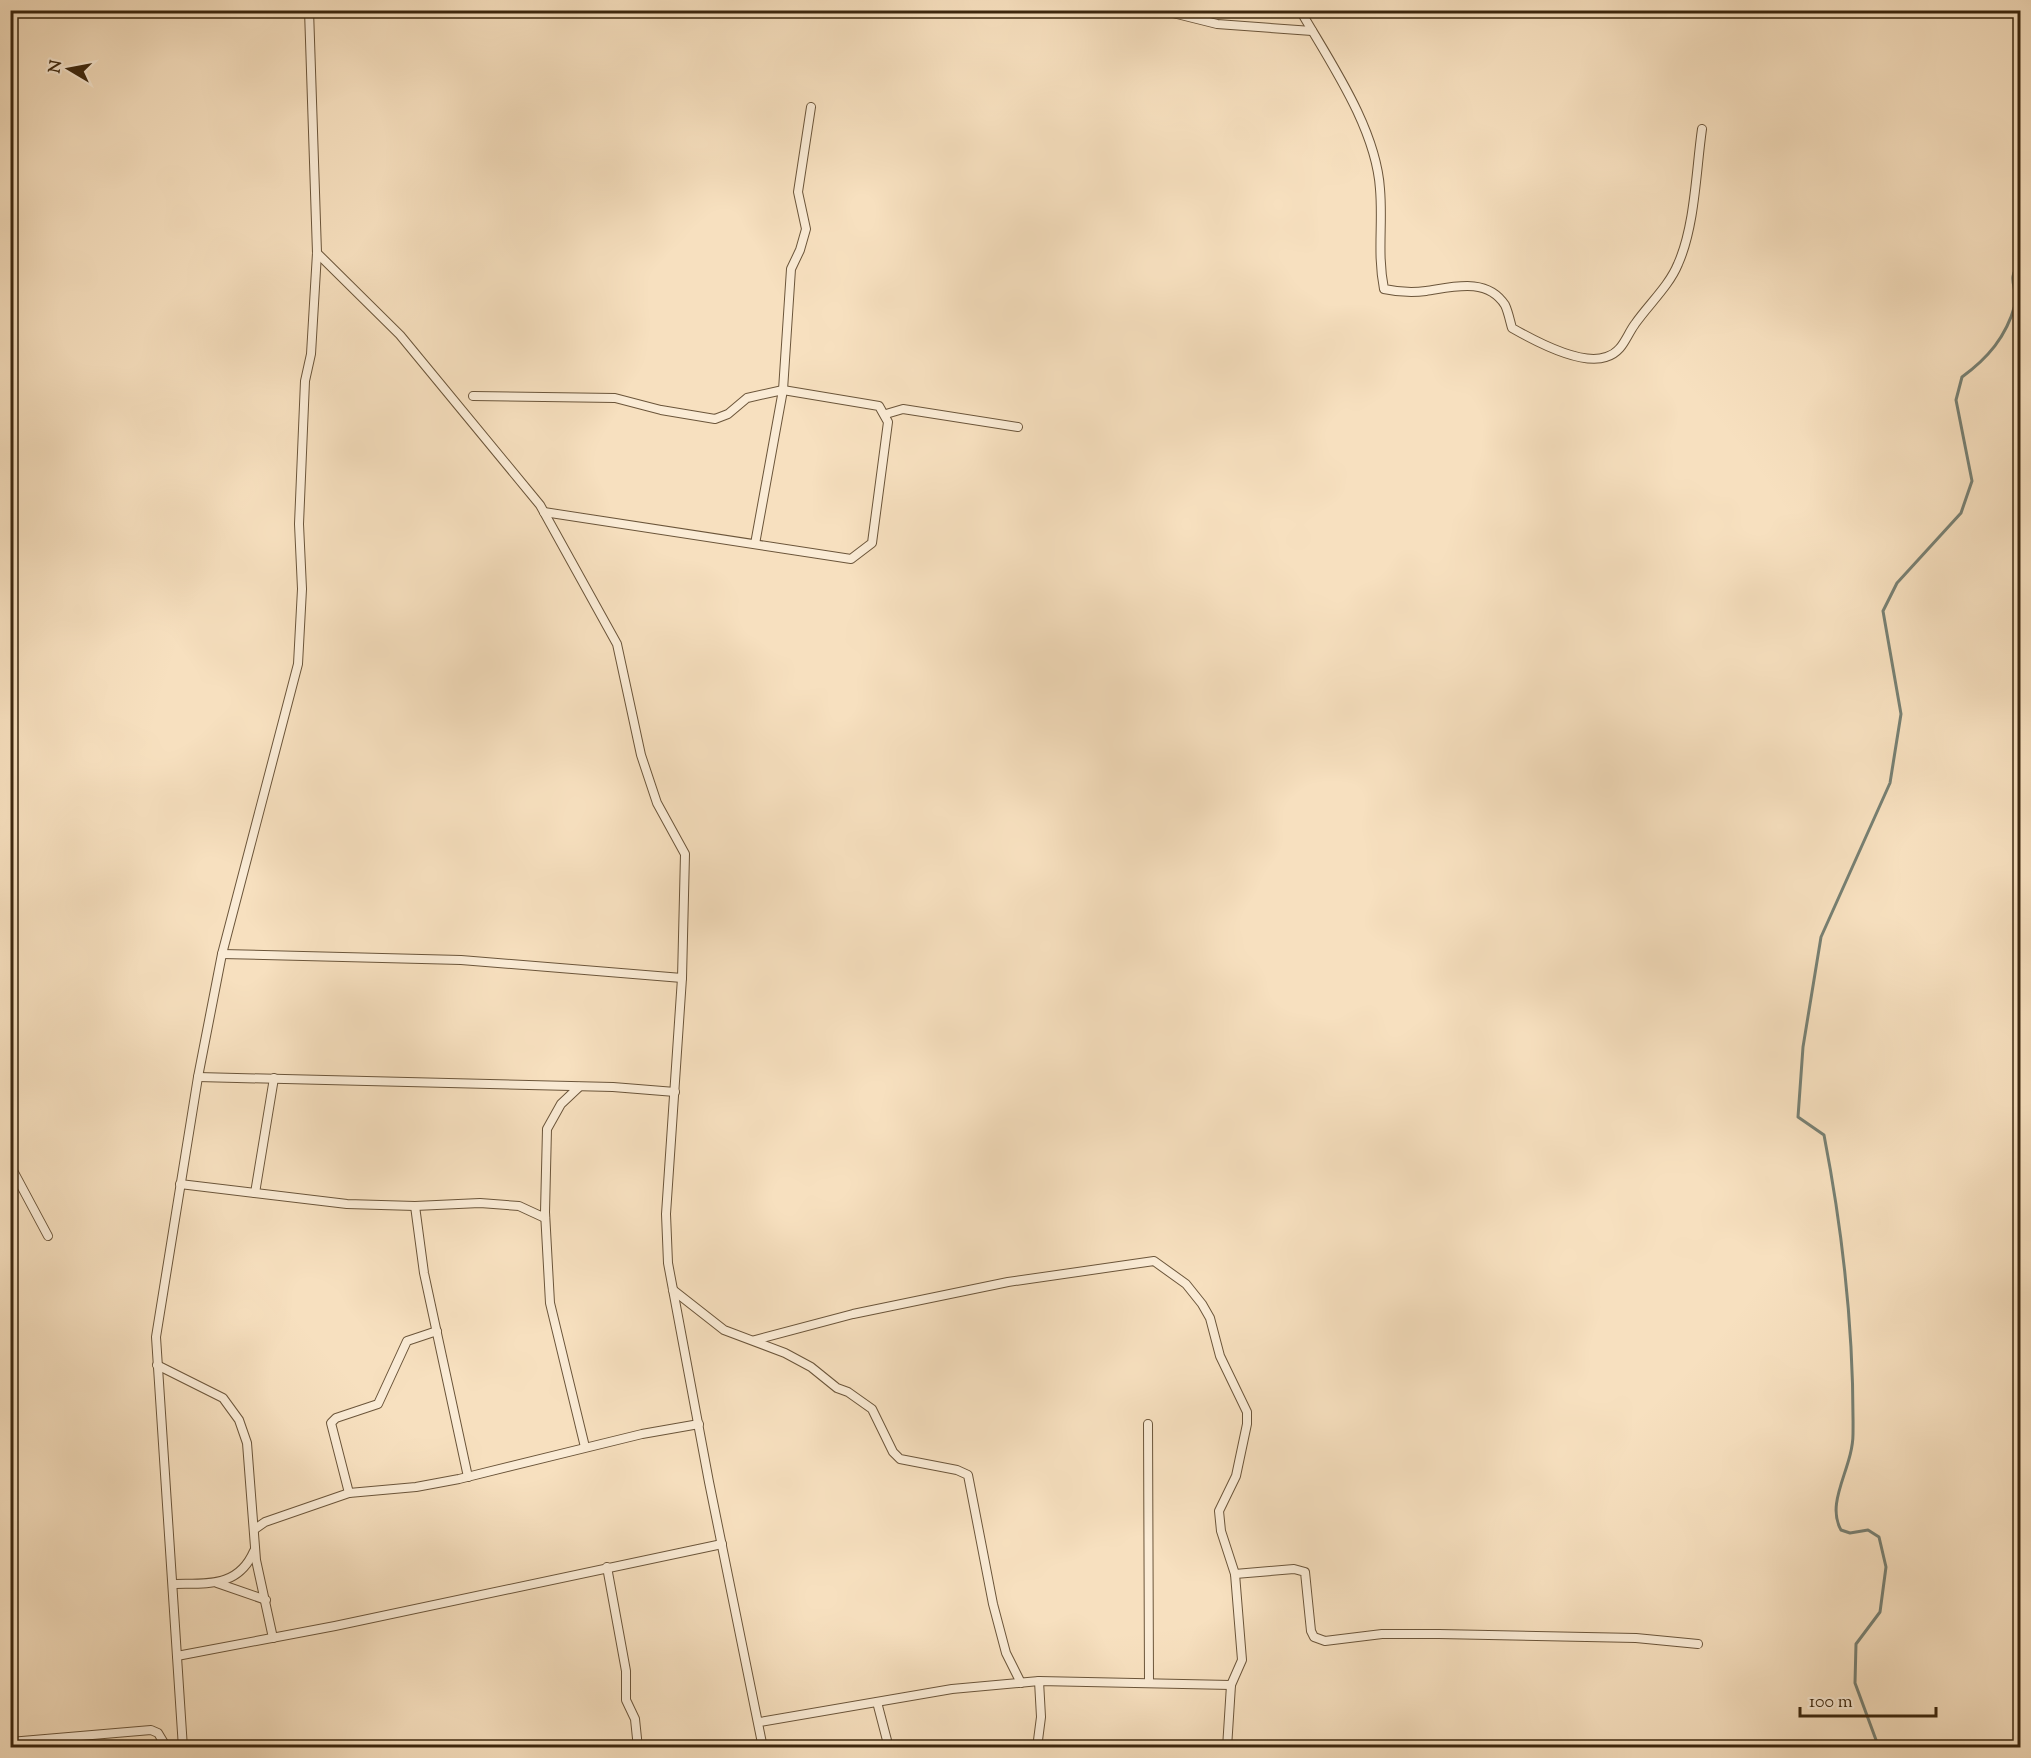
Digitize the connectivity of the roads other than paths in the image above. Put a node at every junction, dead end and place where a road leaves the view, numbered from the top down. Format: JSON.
{"nodes":[{"id":1,"x":309,"y":10,"type":"edge"},
{"id":2,"x":1161,"y":10,"type":"edge"},
{"id":3,"x":1300,"y":10,"type":"edge"},
{"id":4,"x":1312,"y":31,"type":"junction"},
{"id":5,"x":811,"y":107,"type":"dead end"},
{"id":6,"x":1702,"y":129,"type":"dead end"},
{"id":7,"x":317,"y":254,"type":"junction"},
{"id":8,"x":783,"y":390,"type":"junction"},
{"id":9,"x":473,"y":396,"type":"dead end"},
{"id":10,"x":886,"y":414,"type":"junction"},
{"id":11,"x":1018,"y":427,"type":"dead end"},
{"id":12,"x":544,"y":512,"type":"junction"},
{"id":13,"x":755,"y":544,"type":"junction"},
{"id":14,"x":222,"y":954,"type":"junction"},
{"id":15,"x":682,"y":978,"type":"junction"},
{"id":16,"x":198,"y":1077,"type":"junction"},
{"id":17,"x":274,"y":1078,"type":"junction"},
{"id":18,"x":579,"y":1087,"type":"junction"},
{"id":19,"x":675,"y":1092,"type":"junction"},
{"id":20,"x":10,"y":1165,"type":"edge"},
{"id":21,"x":180,"y":1184,"type":"junction"},
{"id":22,"x":255,"y":1193,"type":"junction"},
{"id":23,"x":416,"y":1206,"type":"junction"},
{"id":24,"x":545,"y":1218,"type":"junction"},
{"id":25,"x":48,"y":1236,"type":"dead end"},
{"id":26,"x":673,"y":1290,"type":"junction"},
{"id":27,"x":436,"y":1331,"type":"junction"},
{"id":28,"x":755,"y":1340,"type":"junction"},
{"id":29,"x":156,"y":1365,"type":"junction"},
{"id":30,"x":699,"y":1424,"type":"junction"},
{"id":31,"x":1148,"y":1424,"type":"dead end"},
{"id":32,"x":585,"y":1447,"type":"junction"},
{"id":33,"x":468,"y":1477,"type":"junction"},
{"id":34,"x":349,"y":1493,"type":"junction"},
{"id":35,"x":255,"y":1528,"type":"junction"},
{"id":36,"x":722,"y":1544,"type":"junction"},
{"id":37,"x":255,"y":1550,"type":"junction"},
{"id":38,"x":607,"y":1567,"type":"junction"},
{"id":39,"x":1235,"y":1574,"type":"junction"},
{"id":40,"x":217,"y":1583,"type":"junction"},
{"id":41,"x":173,"y":1584,"type":"junction"},
{"id":42,"x":267,"y":1600,"type":"junction"},
{"id":43,"x":273,"y":1638,"type":"junction"},
{"id":44,"x":1698,"y":1644,"type":"dead end"},
{"id":45,"x":177,"y":1656,"type":"junction"},
{"id":46,"x":1039,"y":1681,"type":"junction"},
{"id":47,"x":1149,"y":1682,"type":"junction"},
{"id":48,"x":1021,"y":1683,"type":"junction"},
{"id":49,"x":1231,"y":1685,"type":"junction"},
{"id":50,"x":877,"y":1702,"type":"junction"},
{"id":51,"x":760,"y":1722,"type":"junction"},
{"id":52,"x":10,"y":1742,"type":"edge"},
{"id":53,"x":167,"y":1748,"type":"edge"},
{"id":54,"x":183,"y":1748,"type":"edge"},
{"id":55,"x":638,"y":1748,"type":"edge"},
{"id":56,"x":763,"y":1748,"type":"edge"},
{"id":57,"x":889,"y":1748,"type":"edge"},
{"id":58,"x":1037,"y":1748,"type":"edge"},
{"id":59,"x":1227,"y":1748,"type":"edge"}],
"edges":[{"from":1,"to":7,"type":"street"},
{"from":2,"to":4,"type":"street"},
{"from":3,"to":4,"type":"street"},
{"from":4,"to":6,"type":"street"},
{"from":5,"to":8,"type":"street"},
{"from":7,"to":12,"type":"street"},
{"from":7,"to":14,"type":"street"},
{"from":8,"to":9,"type":"street"},
{"from":8,"to":10,"type":"street"},
{"from":8,"to":13,"type":"street"},
{"from":10,"to":11,"type":"street"},
{"from":10,"to":13,"type":"street"},
{"from":12,"to":13,"type":"street"},
{"from":12,"to":15,"type":"street"},
{"from":14,"to":15,"type":"street"},
{"from":14,"to":16,"type":"street"},
{"from":15,"to":19,"type":"street"},
{"from":16,"to":17,"type":"street"},
{"from":16,"to":21,"type":"street"},
{"from":17,"to":18,"type":"street"},
{"from":17,"to":22,"type":"street"},
{"from":18,"to":19,"type":"street"},
{"from":18,"to":24,"type":"street"},
{"from":19,"to":26,"type":"street"},
{"from":20,"to":25,"type":"street"},
{"from":21,"to":22,"type":"street"},
{"from":21,"to":29,"type":"street"},
{"from":22,"to":23,"type":"street"},
{"from":23,"to":24,"type":"street"},
{"from":23,"to":27,"type":"street"},
{"from":24,"to":32,"type":"street"},
{"from":26,"to":28,"type":"street"},
{"from":26,"to":30,"type":"street"},
{"from":27,"to":33,"type":"street"},
{"from":27,"to":34,"type":"street"},
{"from":28,"to":39,"type":"street"},
{"from":28,"to":48,"type":"street"},
{"from":29,"to":35,"type":"street"},
{"from":29,"to":41,"type":"street"},
{"from":30,"to":32,"type":"street"},
{"from":30,"to":36,"type":"street"},
{"from":31,"to":47,"type":"street"},
{"from":32,"to":33,"type":"street"},
{"from":33,"to":34,"type":"street"},
{"from":34,"to":35,"type":"street"},
{"from":35,"to":37,"type":"street"},
{"from":36,"to":38,"type":"street"},
{"from":36,"to":51,"type":"street"},
{"from":37,"to":40,"type":"street"},
{"from":37,"to":42,"type":"street"},
{"from":38,"to":43,"type":"street"},
{"from":38,"to":55,"type":"street"},
{"from":39,"to":44,"type":"street"},
{"from":39,"to":49,"type":"street"},
{"from":40,"to":41,"type":"street"},
{"from":40,"to":42,"type":"street"},
{"from":41,"to":45,"type":"street"},
{"from":42,"to":43,"type":"street"},
{"from":43,"to":45,"type":"street"},
{"from":45,"to":54,"type":"street"},
{"from":46,"to":47,"type":"street"},
{"from":46,"to":48,"type":"street"},
{"from":46,"to":58,"type":"street"},
{"from":47,"to":49,"type":"street"},
{"from":48,"to":50,"type":"street"},
{"from":49,"to":59,"type":"street"},
{"from":50,"to":51,"type":"street"},
{"from":50,"to":57,"type":"street"},
{"from":51,"to":56,"type":"street"},
{"from":52,"to":53,"type":"street"}]}
